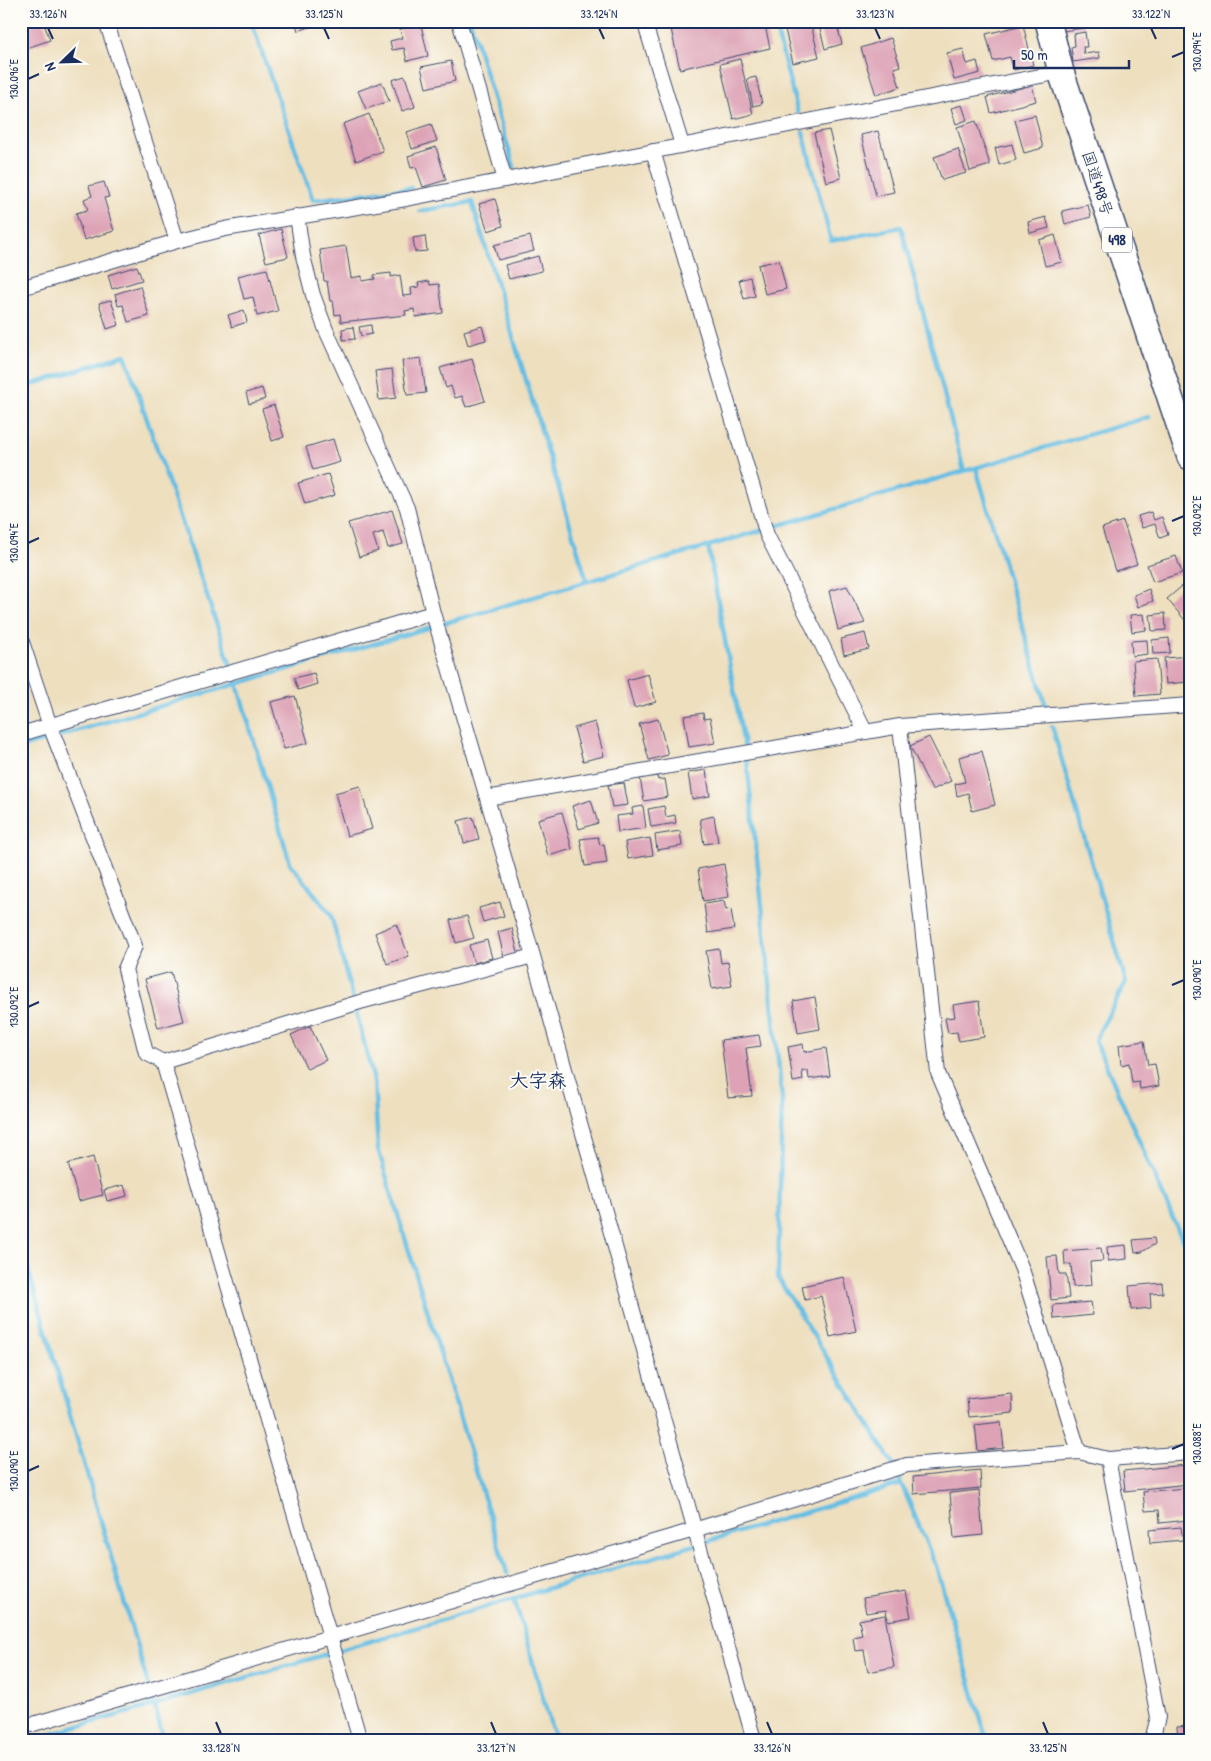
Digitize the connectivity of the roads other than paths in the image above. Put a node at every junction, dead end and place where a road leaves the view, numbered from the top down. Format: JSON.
{"nodes":[{"id":1,"x":106,"y":21,"type":"edge"},
{"id":2,"x":459,"y":21,"type":"edge"},
{"id":3,"x":644,"y":21,"type":"edge"},
{"id":4,"x":1048,"y":21,"type":"edge"},
{"id":5,"x":1061,"y":72,"type":"junction"},
{"id":6,"x":682,"y":145,"type":"junction"},
{"id":7,"x":653,"y":150,"type":"junction"},
{"id":8,"x":505,"y":180,"type":"junction"},
{"id":9,"x":297,"y":216,"type":"junction"},
{"id":10,"x":177,"y":240,"type":"junction"},
{"id":11,"x":21,"y":288,"type":"edge"},
{"id":12,"x":1190,"y":457,"type":"edge"},
{"id":13,"x":433,"y":614,"type":"junction"},
{"id":14,"x":21,"y":639,"type":"edge"},
{"id":15,"x":1190,"y":705,"type":"edge"},
{"id":16,"x":50,"y":726,"type":"junction"},
{"id":17,"x":900,"y":726,"type":"junction"},
{"id":18,"x":866,"y":731,"type":"junction"},
{"id":19,"x":21,"y":734,"type":"edge"},
{"id":20,"x":487,"y":798,"type":"junction"},
{"id":21,"x":533,"y":956,"type":"junction"},
{"id":22,"x":162,"y":1062,"type":"junction"},
{"id":23,"x":1079,"y":1452,"type":"junction"},
{"id":24,"x":1190,"y":1453,"type":"edge"},
{"id":25,"x":1108,"y":1459,"type":"junction"},
{"id":26,"x":694,"y":1530,"type":"junction"},
{"id":27,"x":329,"y":1636,"type":"junction"},
{"id":28,"x":21,"y":1723,"type":"edge"},
{"id":29,"x":360,"y":1740,"type":"edge"},
{"id":30,"x":754,"y":1740,"type":"edge"},
{"id":31,"x":1152,"y":1740,"type":"edge"}],
"edges":[{"from":1,"to":10,"type":"street"},
{"from":2,"to":8,"type":"street"},
{"from":3,"to":6,"type":"street"},
{"from":4,"to":5,"type":"highway","name":"国道498号","number":"498"},
{"from":5,"to":6,"type":"street"},
{"from":5,"to":12,"type":"highway","name":"国道498号","number":"498"},
{"from":6,"to":7,"type":"street"},
{"from":7,"to":8,"type":"street"},
{"from":7,"to":18,"type":"street"},
{"from":8,"to":9,"type":"street"},
{"from":9,"to":10,"type":"street"},
{"from":9,"to":13,"type":"street"},
{"from":10,"to":11,"type":"street"},
{"from":13,"to":16,"type":"street"},
{"from":13,"to":20,"type":"street"},
{"from":14,"to":16,"type":"street"},
{"from":15,"to":17,"type":"street"},
{"from":16,"to":19,"type":"street"},
{"from":16,"to":22,"type":"street"},
{"from":17,"to":18,"type":"street"},
{"from":17,"to":23,"type":"street"},
{"from":18,"to":20,"type":"street"},
{"from":20,"to":21,"type":"street"},
{"from":21,"to":22,"type":"street"},
{"from":21,"to":26,"type":"street"},
{"from":22,"to":27,"type":"street"},
{"from":23,"to":25,"type":"street"},
{"from":23,"to":26,"type":"street"},
{"from":24,"to":25,"type":"street"},
{"from":25,"to":31,"type":"street"},
{"from":26,"to":27,"type":"street"},
{"from":26,"to":30,"type":"street"},
{"from":27,"to":28,"type":"street"},
{"from":27,"to":29,"type":"street"}]}
